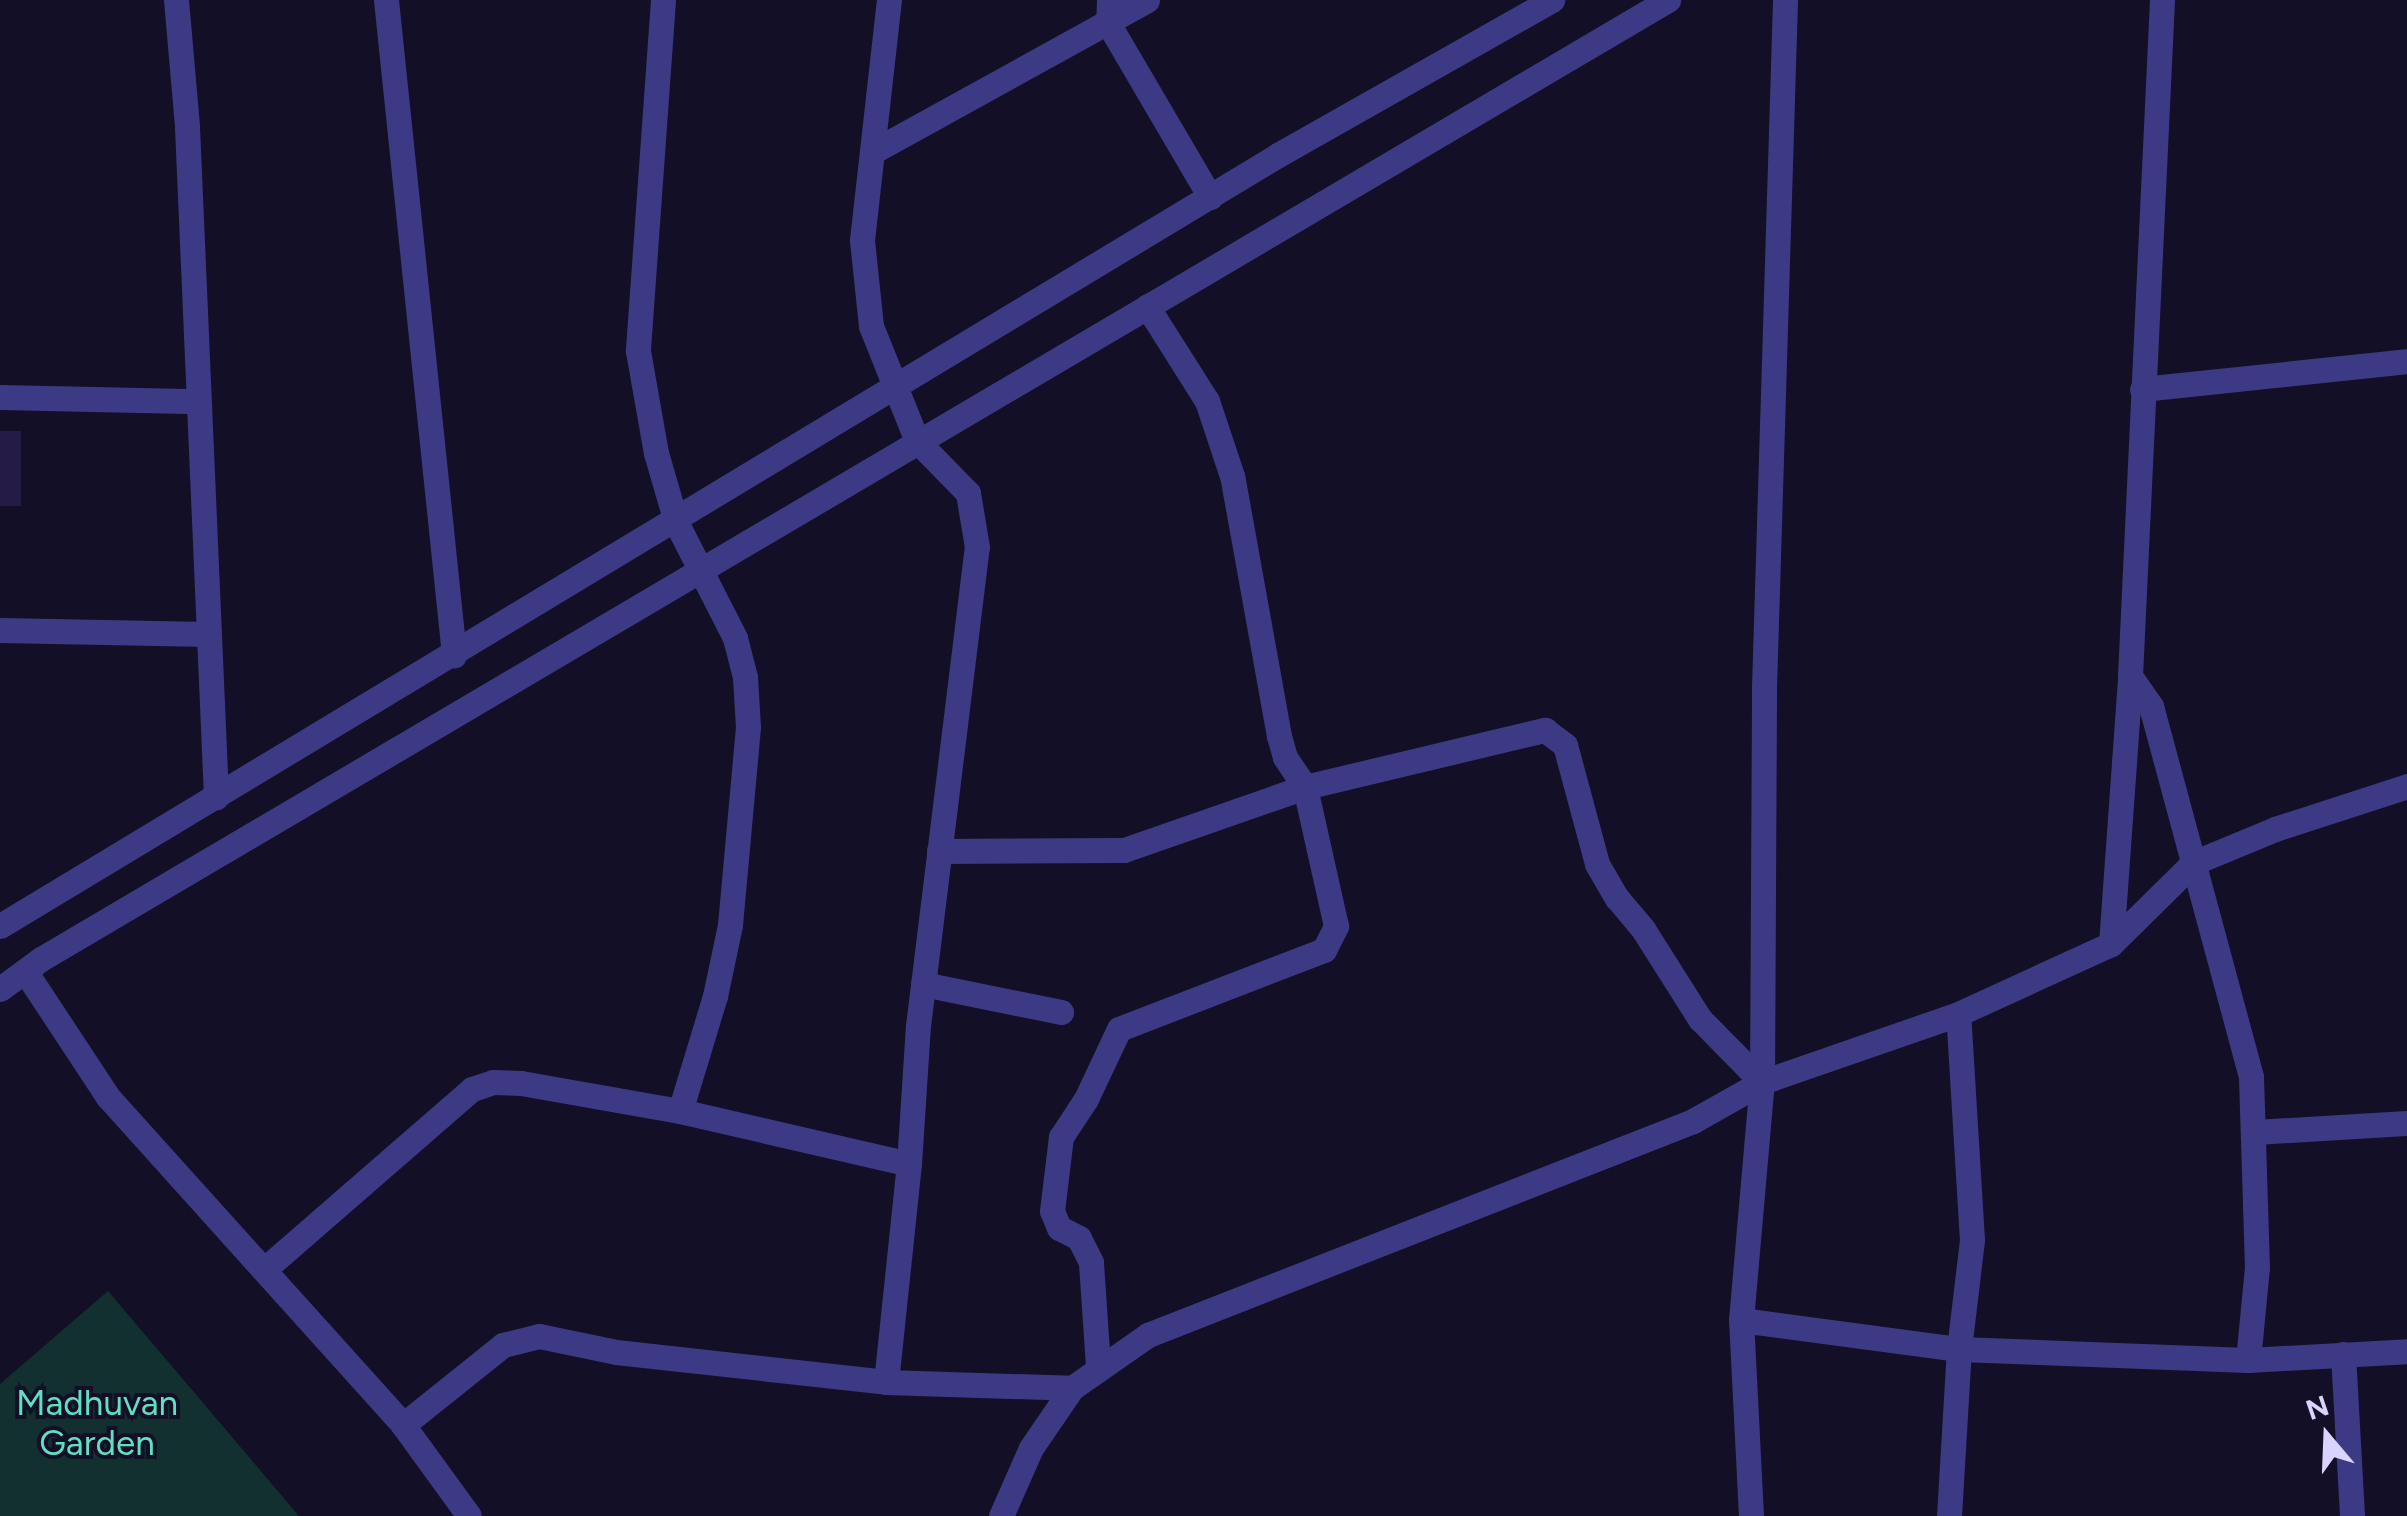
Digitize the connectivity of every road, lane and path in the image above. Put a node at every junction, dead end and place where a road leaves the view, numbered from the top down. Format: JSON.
{"nodes":[{"id":1,"x":176,"y":0,"type":"edge"},
{"id":2,"x":386,"y":0,"type":"edge"},
{"id":3,"x":663,"y":0,"type":"edge"},
{"id":4,"x":889,"y":0,"type":"edge"},
{"id":5,"x":1146,"y":0,"type":"edge"},
{"id":6,"x":1552,"y":0,"type":"edge"},
{"id":7,"x":1668,"y":0,"type":"edge"},
{"id":8,"x":1785,"y":0,"type":"edge"},
{"id":9,"x":2162,"y":0,"type":"edge"},
{"id":10,"x":1108,"y":11,"type":"edge"},
{"id":11,"x":872,"y":152,"type":"junction"},
{"id":12,"x":1210,"y":197,"type":"junction"},
{"id":13,"x":1147,"y":306,"type":"junction"},
{"id":14,"x":2407,"y":361,"type":"edge"},
{"id":15,"x":897,"y":388,"type":"junction"},
{"id":16,"x":2142,"y":389,"type":"junction"},
{"id":17,"x":0,"y":397,"type":"edge"},
{"id":18,"x":198,"y":401,"type":"junction"},
{"id":19,"x":917,"y":441,"type":"junction"},
{"id":20,"x":676,"y":522,"type":"junction"},
{"id":21,"x":702,"y":568,"type":"junction"},
{"id":22,"x":0,"y":630,"type":"edge"},
{"id":23,"x":208,"y":634,"type":"junction"},
{"id":24,"x":454,"y":655,"type":"junction"},
{"id":25,"x":2130,"y":676,"type":"junction"},
{"id":26,"x":2407,"y":786,"type":"edge"},
{"id":27,"x":1305,"y":787,"type":"junction"},
{"id":28,"x":216,"y":797,"type":"junction"},
{"id":29,"x":939,"y":851,"type":"junction"},
{"id":30,"x":2194,"y":863,"type":"junction"},
{"id":31,"x":0,"y":926,"type":"edge"},
{"id":32,"x":2110,"y":944,"type":"junction"},
{"id":33,"x":25,"y":971,"type":"junction"},
{"id":34,"x":923,"y":984,"type":"junction"},
{"id":35,"x":0,"y":989,"type":"edge"},
{"id":36,"x":1061,"y":1012,"type":"dead end"},
{"id":37,"x":1958,"y":1014,"type":"junction"},
{"id":38,"x":1762,"y":1082,"type":"junction"},
{"id":39,"x":680,"y":1111,"type":"junction"},
{"id":40,"x":2407,"y":1123,"type":"edge"},
{"id":41,"x":2254,"y":1132,"type":"junction"},
{"id":42,"x":909,"y":1164,"type":"junction"},
{"id":43,"x":266,"y":1268,"type":"junction"},
{"id":44,"x":1741,"y":1320,"type":"junction"},
{"id":45,"x":1959,"y":1349,"type":"junction"},
{"id":46,"x":2407,"y":1352,"type":"edge"},
{"id":47,"x":2343,"y":1354,"type":"junction"},
{"id":48,"x":2248,"y":1360,"type":"junction"},
{"id":49,"x":1098,"y":1366,"type":"junction"},
{"id":50,"x":886,"y":1382,"type":"junction"},
{"id":51,"x":1072,"y":1388,"type":"junction"},
{"id":52,"x":403,"y":1425,"type":"junction"},
{"id":53,"x":469,"y":1516,"type":"edge"},
{"id":54,"x":1001,"y":1516,"type":"edge"},
{"id":55,"x":1751,"y":1516,"type":"edge"},
{"id":56,"x":1949,"y":1516,"type":"edge"},
{"id":57,"x":2352,"y":1516,"type":"edge"}],
"edges":[{"from":1,"to":18,"type":"street"},
{"from":2,"to":24,"type":"street"},
{"from":3,"to":20,"type":"street"},
{"from":4,"to":11,"type":"street"},
{"from":5,"to":10,"type":"street"},
{"from":6,"to":12,"type":"street"},
{"from":7,"to":13,"type":"street"},
{"from":8,"to":38,"type":"street"},
{"from":9,"to":16,"type":"street"},
{"from":10,"to":11,"type":"street"},
{"from":10,"to":12,"type":"street"},
{"from":11,"to":15,"type":"street"},
{"from":12,"to":15,"type":"street"},
{"from":13,"to":19,"type":"street"},
{"from":13,"to":27,"type":"street"},
{"from":14,"to":16,"type":"street"},
{"from":15,"to":19,"type":"street"},
{"from":15,"to":20,"type":"street"},
{"from":16,"to":25,"type":"street"},
{"from":17,"to":18,"type":"street"},
{"from":18,"to":23,"type":"street"},
{"from":19,"to":21,"type":"street"},
{"from":19,"to":29,"type":"street"},
{"from":20,"to":21,"type":"street"},
{"from":20,"to":24,"type":"street"},
{"from":21,"to":33,"type":"street"},
{"from":21,"to":39,"type":"street"},
{"from":22,"to":23,"type":"street"},
{"from":23,"to":28,"type":"street"},
{"from":24,"to":28,"type":"street"},
{"from":25,"to":30,"type":"street"},
{"from":25,"to":32,"type":"street"},
{"from":26,"to":30,"type":"street"},
{"from":27,"to":29,"type":"street"},
{"from":27,"to":38,"type":"street"},
{"from":27,"to":49,"type":"street"},
{"from":28,"to":31,"type":"street"},
{"from":29,"to":34,"type":"street"},
{"from":30,"to":32,"type":"street"},
{"from":30,"to":41,"type":"street"},
{"from":32,"to":37,"type":"street"},
{"from":33,"to":35,"type":"street"},
{"from":33,"to":43,"type":"street"},
{"from":34,"to":36,"type":"street"},
{"from":34,"to":42,"type":"street"},
{"from":37,"to":38,"type":"street"},
{"from":37,"to":45,"type":"street"},
{"from":38,"to":44,"type":"street"},
{"from":38,"to":49,"type":"street"},
{"from":39,"to":42,"type":"street"},
{"from":39,"to":43,"type":"street"},
{"from":40,"to":41,"type":"street"},
{"from":41,"to":48,"type":"street"},
{"from":42,"to":50,"type":"street"},
{"from":43,"to":52,"type":"street"},
{"from":44,"to":45,"type":"street"},
{"from":44,"to":55,"type":"street"},
{"from":45,"to":48,"type":"street"},
{"from":45,"to":56,"type":"street"},
{"from":46,"to":47,"type":"street"},
{"from":47,"to":48,"type":"street"},
{"from":47,"to":57,"type":"street"},
{"from":49,"to":51,"type":"street"},
{"from":50,"to":51,"type":"street"},
{"from":50,"to":52,"type":"street"},
{"from":51,"to":54,"type":"street"},
{"from":52,"to":53,"type":"street"}]}
